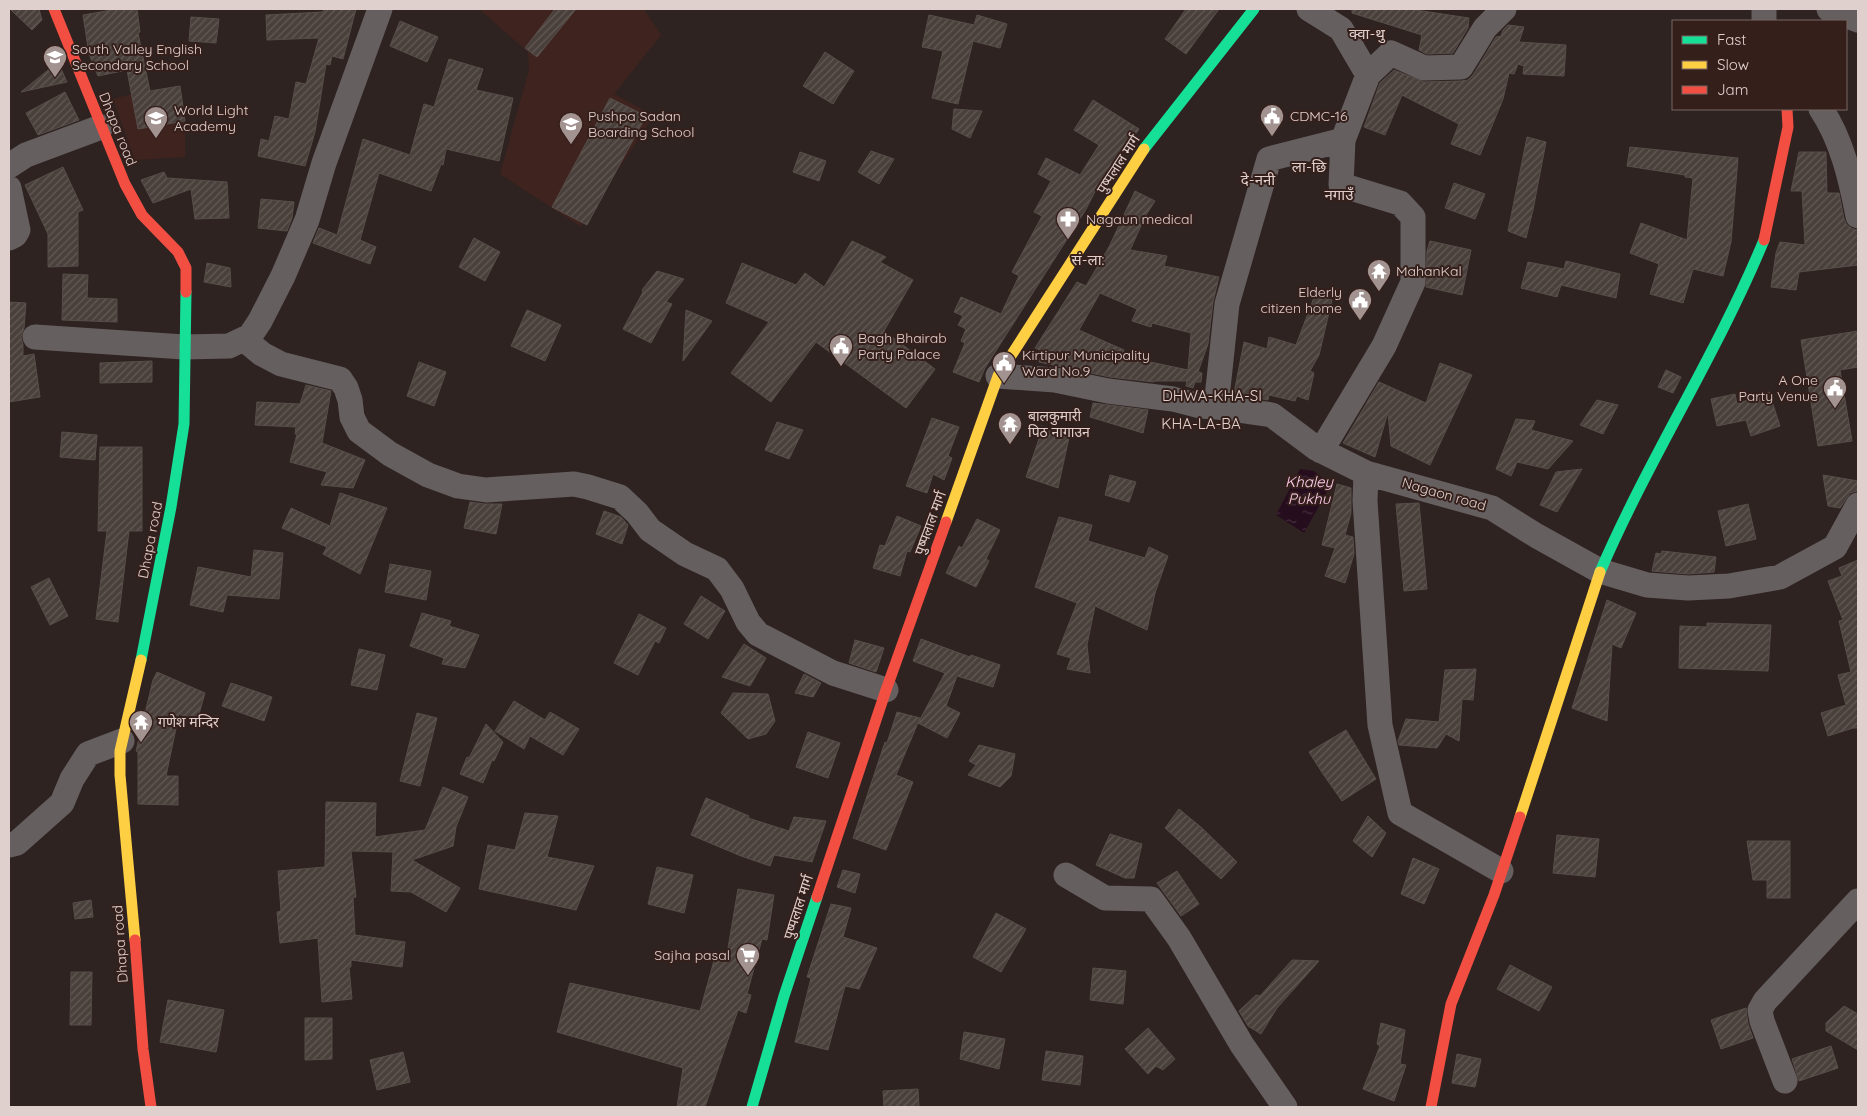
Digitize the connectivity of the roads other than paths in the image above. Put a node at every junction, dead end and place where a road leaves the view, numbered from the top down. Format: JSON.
{"nodes":[{"id":1,"x":54,"y":9,"type":"edge"},
{"id":2,"x":380,"y":9,"type":"edge"},
{"id":3,"x":1254,"y":9,"type":"edge"},
{"id":4,"x":1309,"y":9,"type":"edge"},
{"id":5,"x":1504,"y":9,"type":"edge"},
{"id":6,"x":1829,"y":9,"type":"edge"},
{"id":7,"x":1858,"y":20,"type":"edge"},
{"id":8,"x":1368,"y":75,"type":"junction"},
{"id":9,"x":1787,"y":110,"type":"edge"},
{"id":10,"x":1822,"y":110,"type":"edge"},
{"id":11,"x":101,"y":127,"type":"junction"},
{"id":12,"x":1343,"y":140,"type":"junction"},
{"id":13,"x":9,"y":166,"type":"edge"},
{"id":14,"x":9,"y":188,"type":"edge"},
{"id":15,"x":1858,"y":216,"type":"edge"},
{"id":16,"x":9,"y":238,"type":"edge"},
{"id":17,"x":36,"y":337,"type":"dead end"},
{"id":18,"x":244,"y":340,"type":"junction"},
{"id":19,"x":184,"y":347,"type":"junction"},
{"id":20,"x":998,"y":376,"type":"junction"},
{"id":21,"x":1216,"y":406,"type":"junction"},
{"id":22,"x":1321,"y":451,"type":"junction"},
{"id":23,"x":1366,"y":473,"type":"junction"},
{"id":24,"x":1858,"y":506,"type":"edge"},
{"id":25,"x":1600,"y":570,"type":"junction"},
{"id":26,"x":886,"y":690,"type":"junction"},
{"id":27,"x":122,"y":741,"type":"junction"},
{"id":28,"x":9,"y":845,"type":"edge"},
{"id":29,"x":1501,"y":872,"type":"junction"},
{"id":30,"x":1066,"y":875,"type":"dead end"},
{"id":31,"x":1858,"y":901,"type":"edge"},
{"id":32,"x":1785,"y":1081,"type":"dead end"},
{"id":33,"x":151,"y":1107,"type":"edge"},
{"id":34,"x":752,"y":1107,"type":"edge"},
{"id":35,"x":1285,"y":1107,"type":"edge"},
{"id":36,"x":1431,"y":1107,"type":"edge"}],
"edges":[{"from":1,"to":11,"type":"street","name":"Dhapa road"},
{"from":2,"to":18,"type":"street"},
{"from":3,"to":20,"type":"street","name":"पुष्पलाल मार्ग"},
{"from":4,"to":8,"type":"street"},
{"from":5,"to":8,"type":"street"},
{"from":6,"to":7,"type":"street"},
{"from":8,"to":12,"type":"street"},
{"from":9,"to":25,"type":"street"},
{"from":10,"to":15,"type":"street"},
{"from":11,"to":13,"type":"street"},
{"from":11,"to":19,"type":"street","name":"Dhapa road"},
{"from":12,"to":21,"type":"street"},
{"from":12,"to":22,"type":"street"},
{"from":14,"to":16,"type":"street"},
{"from":17,"to":19,"type":"street"},
{"from":18,"to":19,"type":"street"},
{"from":18,"to":26,"type":"street"},
{"from":19,"to":27,"type":"street","name":"Dhapa road"},
{"from":20,"to":21,"type":"street","name":"Nagaon road"},
{"from":20,"to":26,"type":"street","name":"पुष्पलाल मार्ग"},
{"from":21,"to":22,"type":"street","name":"Nagaon road"},
{"from":22,"to":23,"type":"street","name":"Nagaon road"},
{"from":23,"to":25,"type":"street","name":"Nagaon road"},
{"from":23,"to":29,"type":"street"},
{"from":24,"to":25,"type":"street","name":"Nagaon road"},
{"from":25,"to":29,"type":"street"},
{"from":26,"to":34,"type":"street","name":"पुष्पलाल मार्ग"},
{"from":27,"to":28,"type":"street"},
{"from":27,"to":33,"type":"street","name":"Dhapa road"},
{"from":29,"to":36,"type":"street"},
{"from":30,"to":35,"type":"street"},
{"from":31,"to":32,"type":"street"}]}
